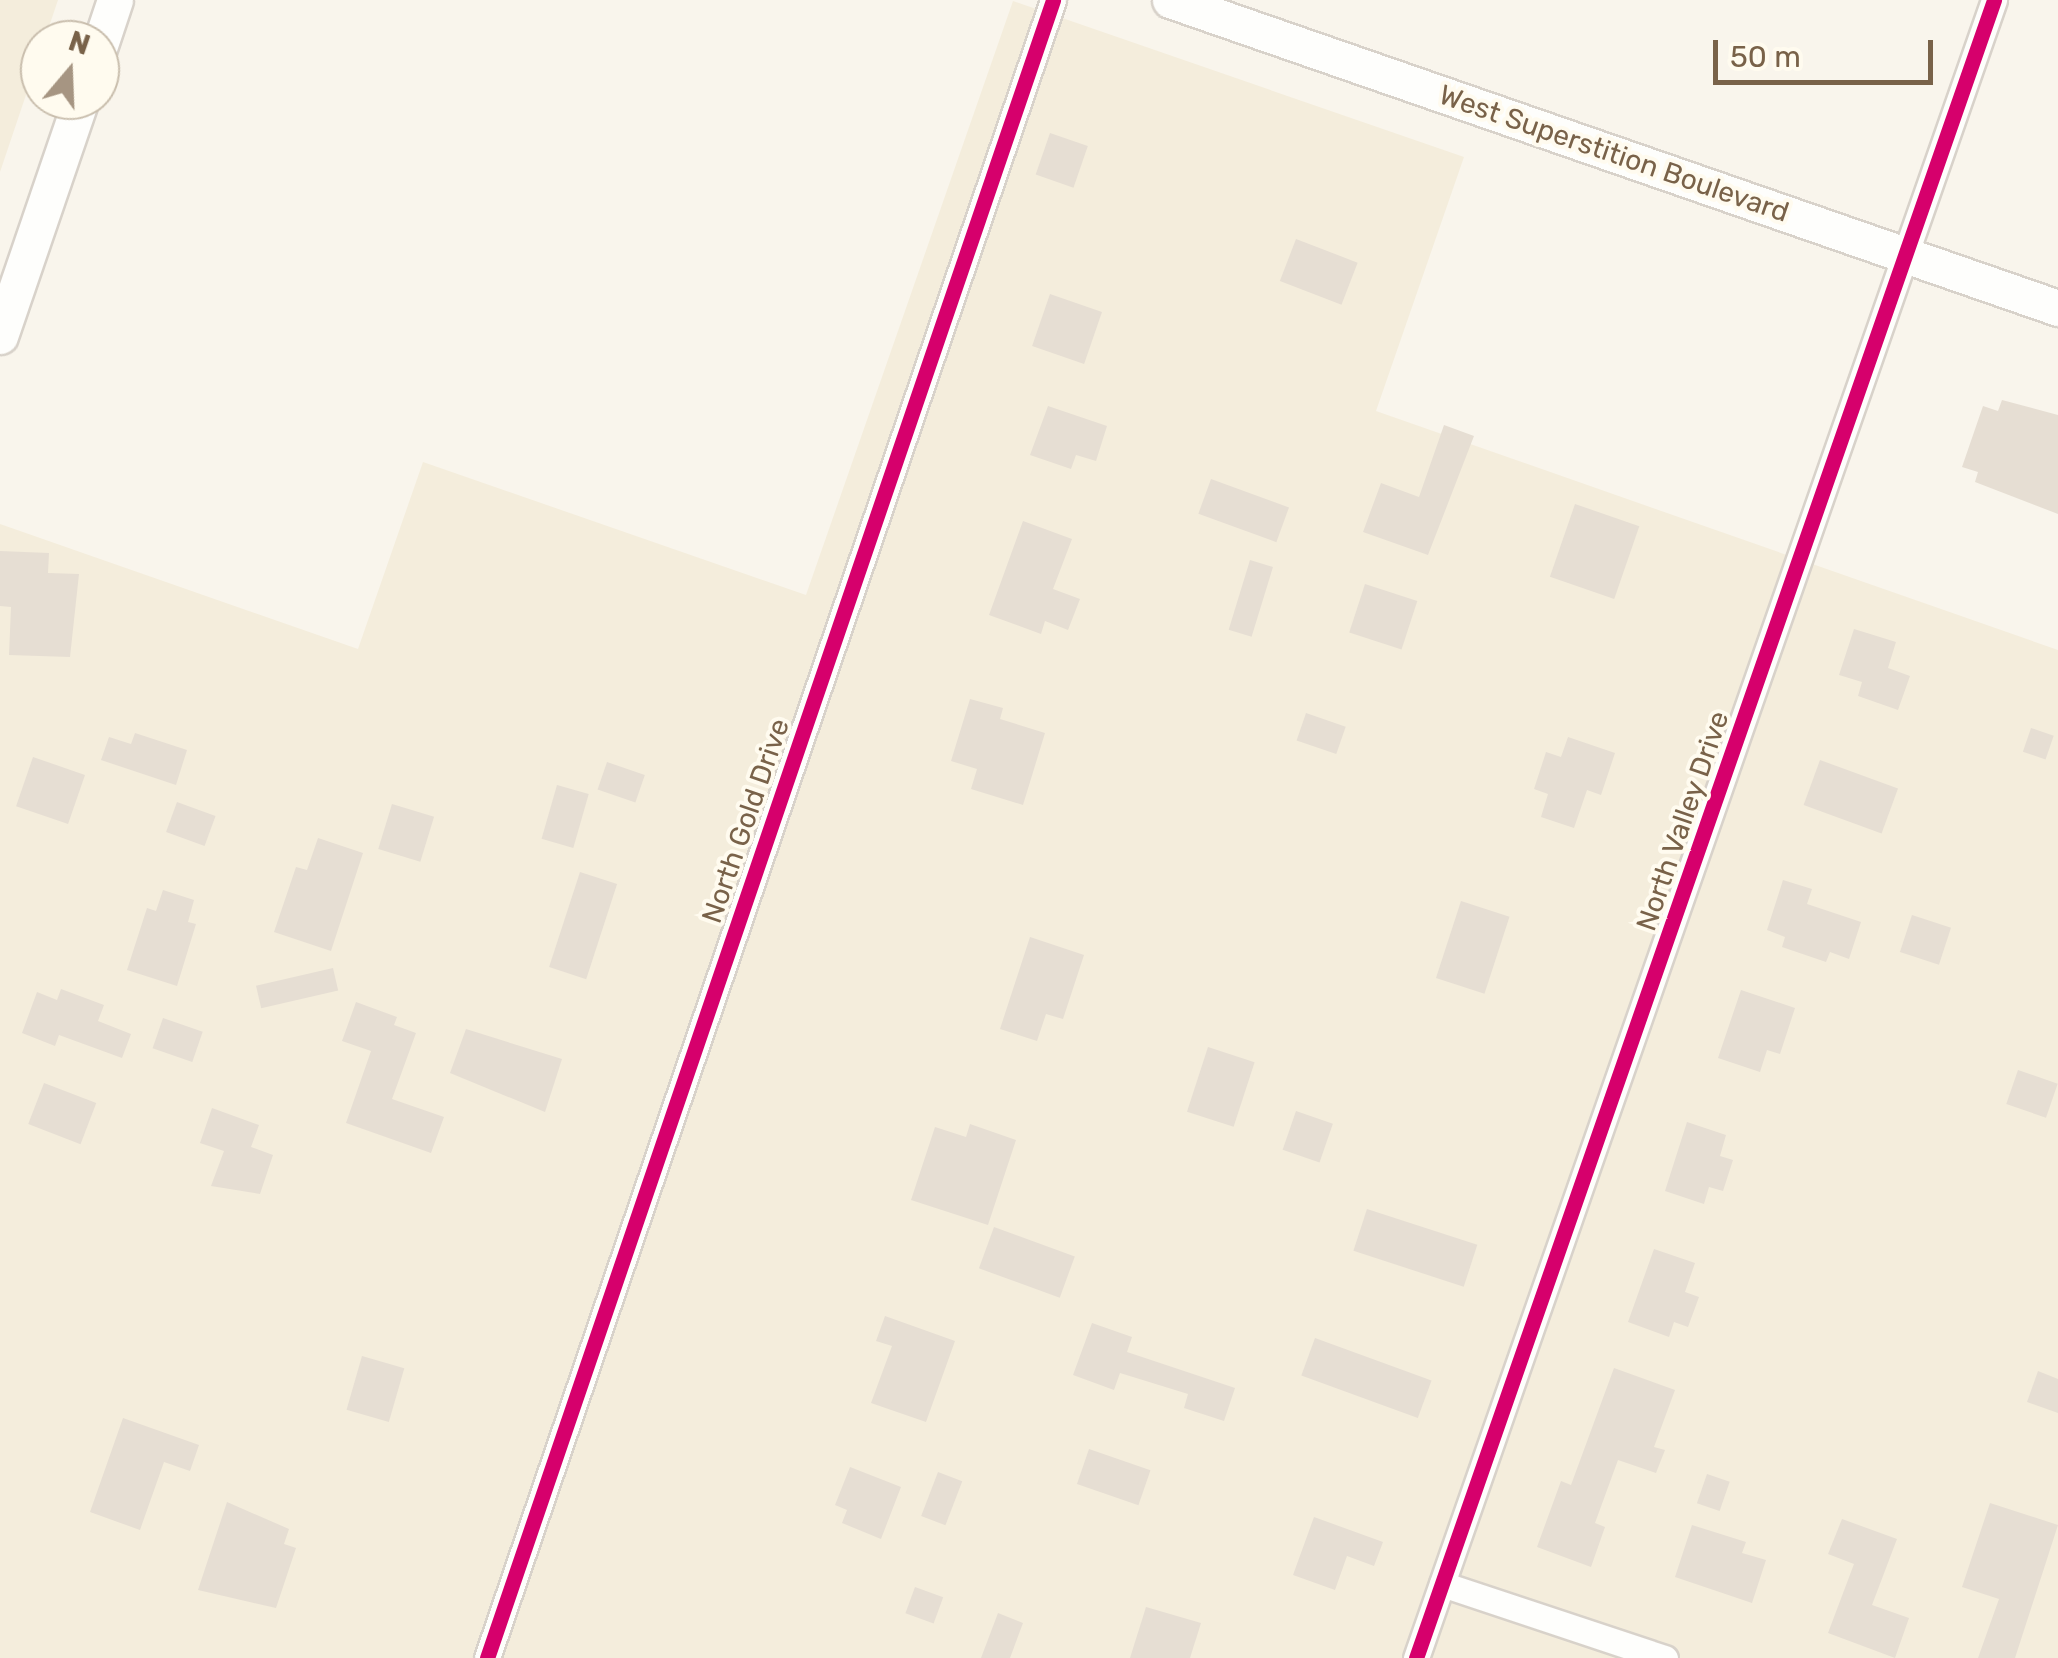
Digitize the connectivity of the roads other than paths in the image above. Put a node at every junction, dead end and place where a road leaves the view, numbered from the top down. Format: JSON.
{"nodes":[{"id":1,"x":1053,"y":0,"type":"edge"},
{"id":2,"x":1170,"y":0,"type":"edge"},
{"id":3,"x":1994,"y":0,"type":"edge"},
{"id":4,"x":74,"y":120,"type":"edge"},
{"id":5,"x":1908,"y":255,"type":"junction"},
{"id":6,"x":2058,"y":308,"type":"edge"},
{"id":7,"x":0,"y":336,"type":"edge"},
{"id":8,"x":1442,"y":1584,"type":"junction"},
{"id":9,"x":487,"y":1658,"type":"edge"},
{"id":10,"x":1416,"y":1658,"type":"edge"},
{"id":11,"x":1665,"y":1658,"type":"edge"}],
"edges":[{"from":1,"to":9,"type":"street","name":"North Gold Drive"},
{"from":2,"to":5,"type":"main road","name":"West Superstition Boulevard"},
{"from":3,"to":5,"type":"street","name":"North Valley Drive"},
{"from":4,"to":7,"type":"main road"},
{"from":5,"to":6,"type":"main road","name":"West Superstition Boulevard"},
{"from":5,"to":8,"type":"street","name":"North Valley Drive"},
{"from":8,"to":10,"type":"street","name":"North Valley Drive"},
{"from":8,"to":11,"type":"street"}]}
